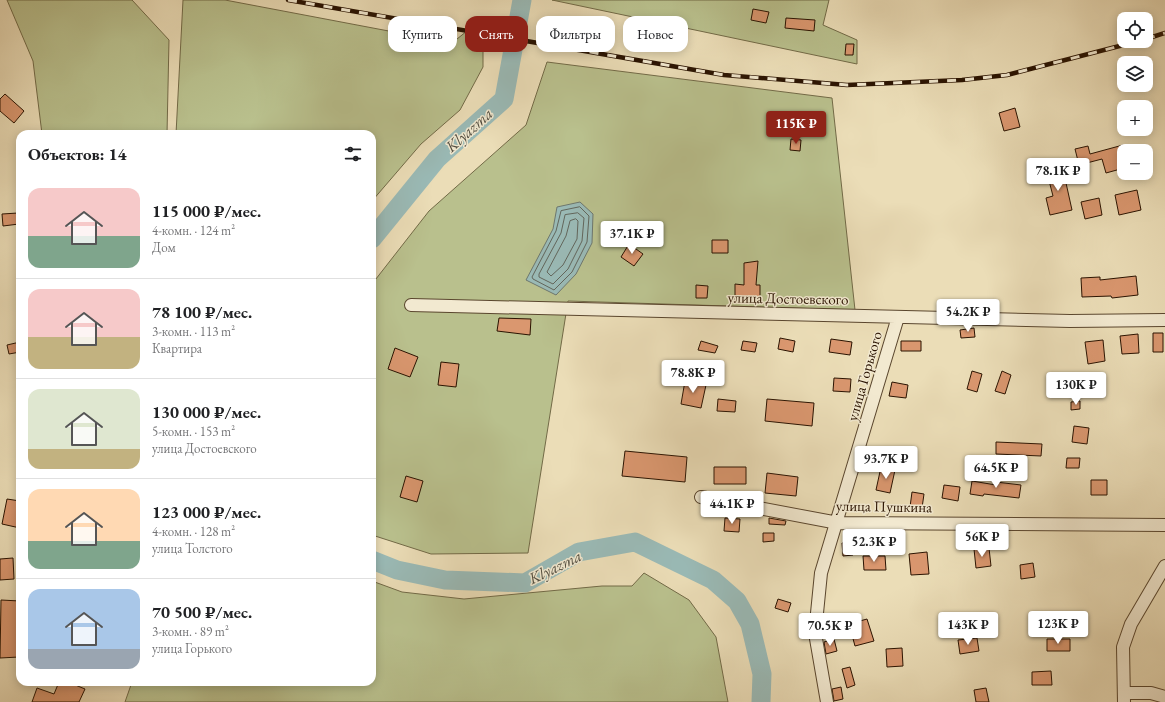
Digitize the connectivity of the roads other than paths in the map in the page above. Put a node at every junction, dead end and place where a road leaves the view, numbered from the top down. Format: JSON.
{"nodes":[{"id":1,"x":411,"y":305,"type":"dead end"},
{"id":2,"x":898,"y":317,"type":"junction"},
{"id":3,"x":1165,"y":320,"type":"edge"},
{"id":4,"x":701,"y":497,"type":"dead end"},
{"id":5,"x":838,"y":523,"type":"junction"},
{"id":6,"x":1165,"y":525,"type":"edge"},
{"id":7,"x":1165,"y":566,"type":"edge"},
{"id":8,"x":1124,"y":697,"type":"edge"},
{"id":9,"x":1165,"y":697,"type":"edge"},
{"id":10,"x":827,"y":702,"type":"edge"}],
"edges":[{"from":1,"to":2,"type":"street","name":"улица Достоевского"},
{"from":2,"to":3,"type":"street","name":"улица Достоевского"},
{"from":2,"to":5,"type":"street","name":"улица Горького"},
{"from":4,"to":5,"type":"street","name":"улица Пушкина"},
{"from":5,"to":6,"type":"street","name":"улица Пушкина"},
{"from":5,"to":10,"type":"street","name":"улица Горького"},
{"from":7,"to":8,"type":"street"},
{"from":8,"to":9,"type":"street"}]}
